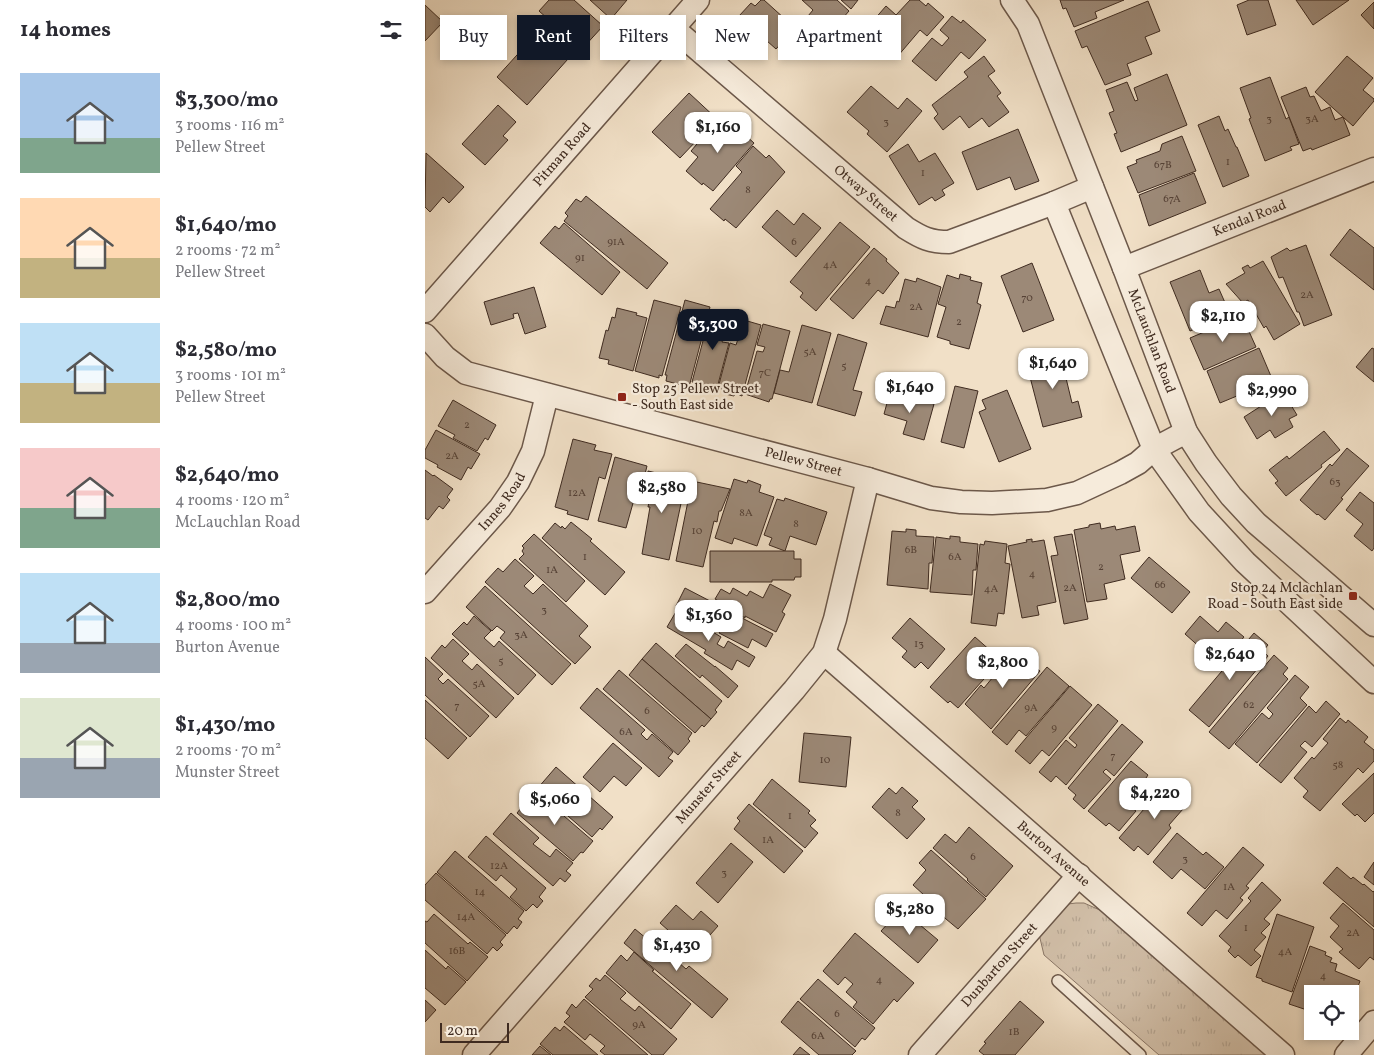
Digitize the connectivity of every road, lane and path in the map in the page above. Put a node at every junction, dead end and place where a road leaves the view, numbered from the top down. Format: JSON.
{"nodes":[{"id":1,"x":699,"y":0,"type":"edge"},
{"id":2,"x":1012,"y":0,"type":"edge"},
{"id":3,"x":685,"y":15,"type":"edge"},
{"id":4,"x":686,"y":39,"type":"edge"},
{"id":5,"x":645,"y":60,"type":"edge"},
{"id":6,"x":1374,"y":169,"type":"edge"},
{"id":7,"x":1092,"y":187,"type":"junction"},
{"id":8,"x":1054,"y":203,"type":"junction"},
{"id":9,"x":1124,"y":268,"type":"junction"},
{"id":10,"x":425,"y":311,"type":"edge"},
{"id":11,"x":425,"y":335,"type":"edge"},
{"id":12,"x":547,"y":395,"type":"junction"},
{"id":13,"x":1186,"y":432,"type":"junction"},
{"id":14,"x":1154,"y":448,"type":"junction"},
{"id":15,"x":868,"y":479,"type":"junction"},
{"id":16,"x":425,"y":592,"type":"edge"},
{"id":17,"x":1374,"y":625,"type":"edge"},
{"id":18,"x":824,"y":653,"type":"junction"},
{"id":19,"x":1374,"y":682,"type":"edge"},
{"id":20,"x":1079,"y":875,"type":"junction"},
{"id":21,"x":1058,"y":981,"type":"dead end"},
{"id":22,"x":1374,"y":1022,"type":"edge"},
{"id":23,"x":473,"y":1055,"type":"edge"},
{"id":24,"x":920,"y":1055,"type":"edge"},
{"id":25,"x":1140,"y":1055,"type":"edge"},
{"id":26,"x":1283,"y":1055,"type":"edge"},
{"id":27,"x":1347,"y":1055,"type":"edge"}],
"edges":[{"from":1,"to":3,"type":"street","name":"Pitman Road"},
{"from":2,"to":7,"type":"street","name":"McLauchlan Road"},
{"from":4,"to":8,"type":"street","name":"Otway Street"},
{"from":5,"to":10,"type":"street","name":"Pitman Road"},
{"from":6,"to":9,"type":"street","name":"Kendal Road"},
{"from":7,"to":8,"type":"street","name":"Otway Street"},
{"from":7,"to":9,"type":"street","name":"McLauchlan Road"},
{"from":8,"to":14,"type":"street"},
{"from":9,"to":13,"type":"street","name":"McLauchlan Road"},
{"from":11,"to":12,"type":"street","name":"Pellew Street"},
{"from":12,"to":15,"type":"street","name":"Pellew Street"},
{"from":12,"to":16,"type":"street","name":"Innes Road"},
{"from":13,"to":14,"type":"street","name":"Pellew Street"},
{"from":13,"to":17,"type":"street","name":"McLauchlan Road"},
{"from":14,"to":15,"type":"street","name":"Pellew Street"},
{"from":14,"to":19,"type":"street"},
{"from":15,"to":18,"type":"street","name":"Munster Street"},
{"from":18,"to":20,"type":"street","name":"Burton Avenue"},
{"from":18,"to":23,"type":"street","name":"Munster Street"},
{"from":20,"to":24,"type":"street","name":"Dunbarton Street"},
{"from":20,"to":26,"type":"street","name":"Burton Avenue"},
{"from":21,"to":25,"type":"lane"},
{"from":22,"to":27,"type":"street"}]}
